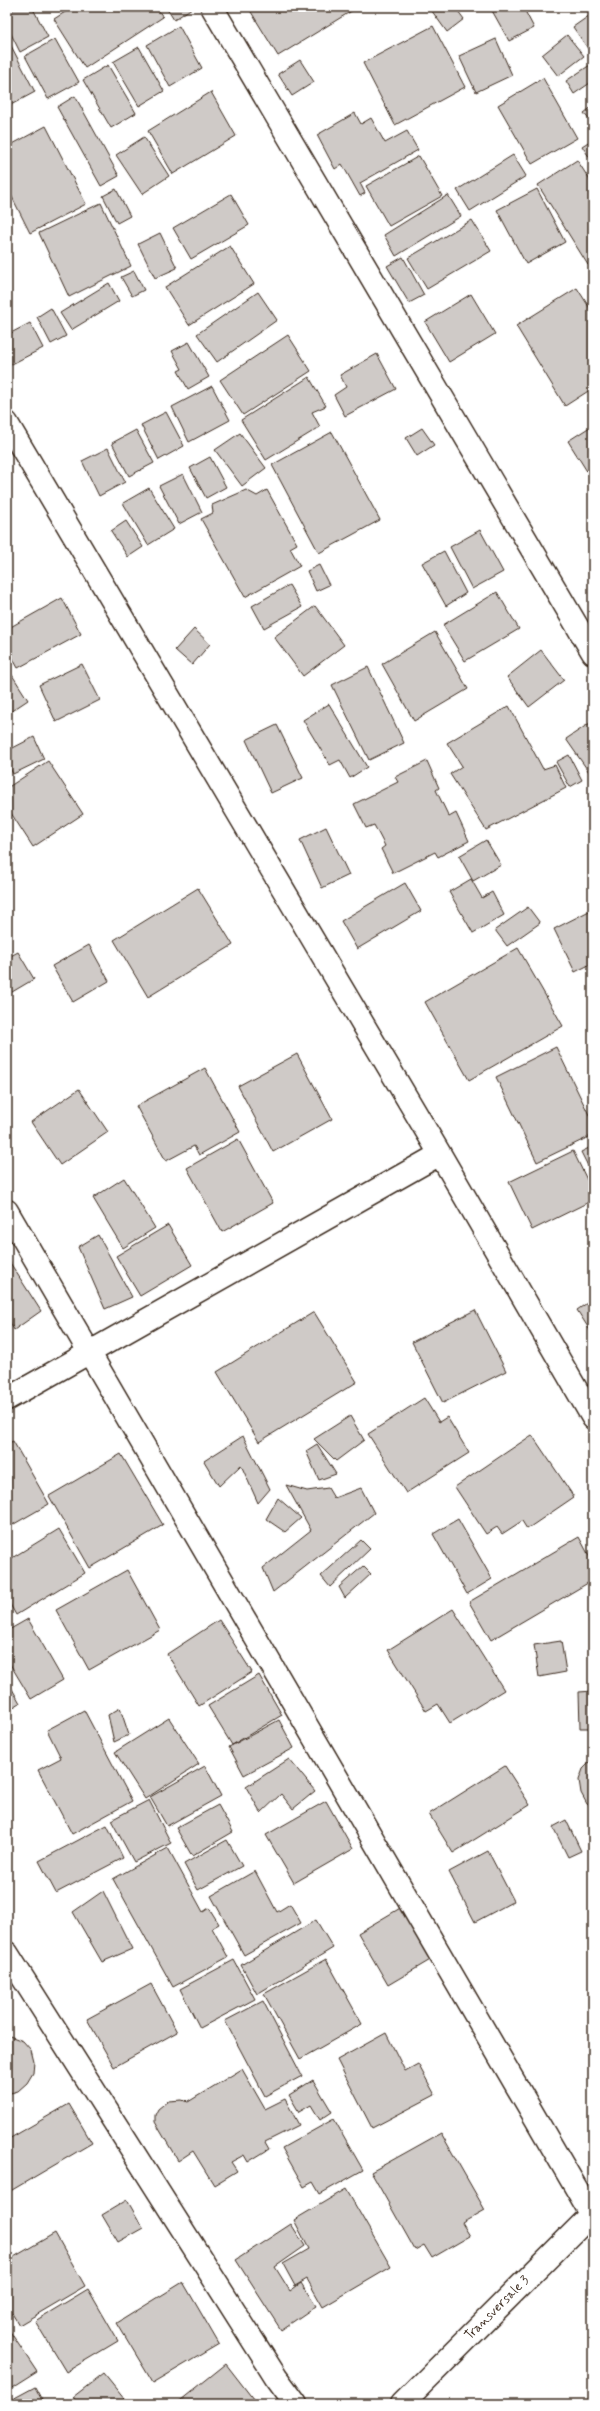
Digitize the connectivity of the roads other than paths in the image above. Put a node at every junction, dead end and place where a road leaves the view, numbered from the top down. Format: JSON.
{"nodes":[{"id":1,"x":212,"y":7,"type":"edge"},
{"id":2,"x":7,"y":423,"type":"edge"},
{"id":3,"x":593,"y":653,"type":"edge"},
{"id":4,"x":440,"y":1154,"type":"junction"},
{"id":5,"x":7,"y":1212,"type":"edge"},
{"id":6,"x":89,"y":1351,"type":"junction"},
{"id":7,"x":7,"y":1399,"type":"edge"},
{"id":8,"x":593,"y":1418,"type":"edge"},
{"id":9,"x":7,"y":1952,"type":"edge"},
{"id":10,"x":592,"y":2215,"type":"edge"},
{"id":11,"x":296,"y":2404,"type":"edge"},
{"id":12,"x":402,"y":2404,"type":"edge"}],
"edges":[{"from":1,"to":3,"type":"street"},
{"from":2,"to":4,"type":"street"},
{"from":4,"to":6,"type":"street"},
{"from":4,"to":8,"type":"street"},
{"from":5,"to":6,"type":"street"},
{"from":6,"to":7,"type":"street"},
{"from":6,"to":10,"type":"street"},
{"from":9,"to":11,"type":"street"},
{"from":10,"to":12,"type":"street","name":"Transversale 3"}]}
